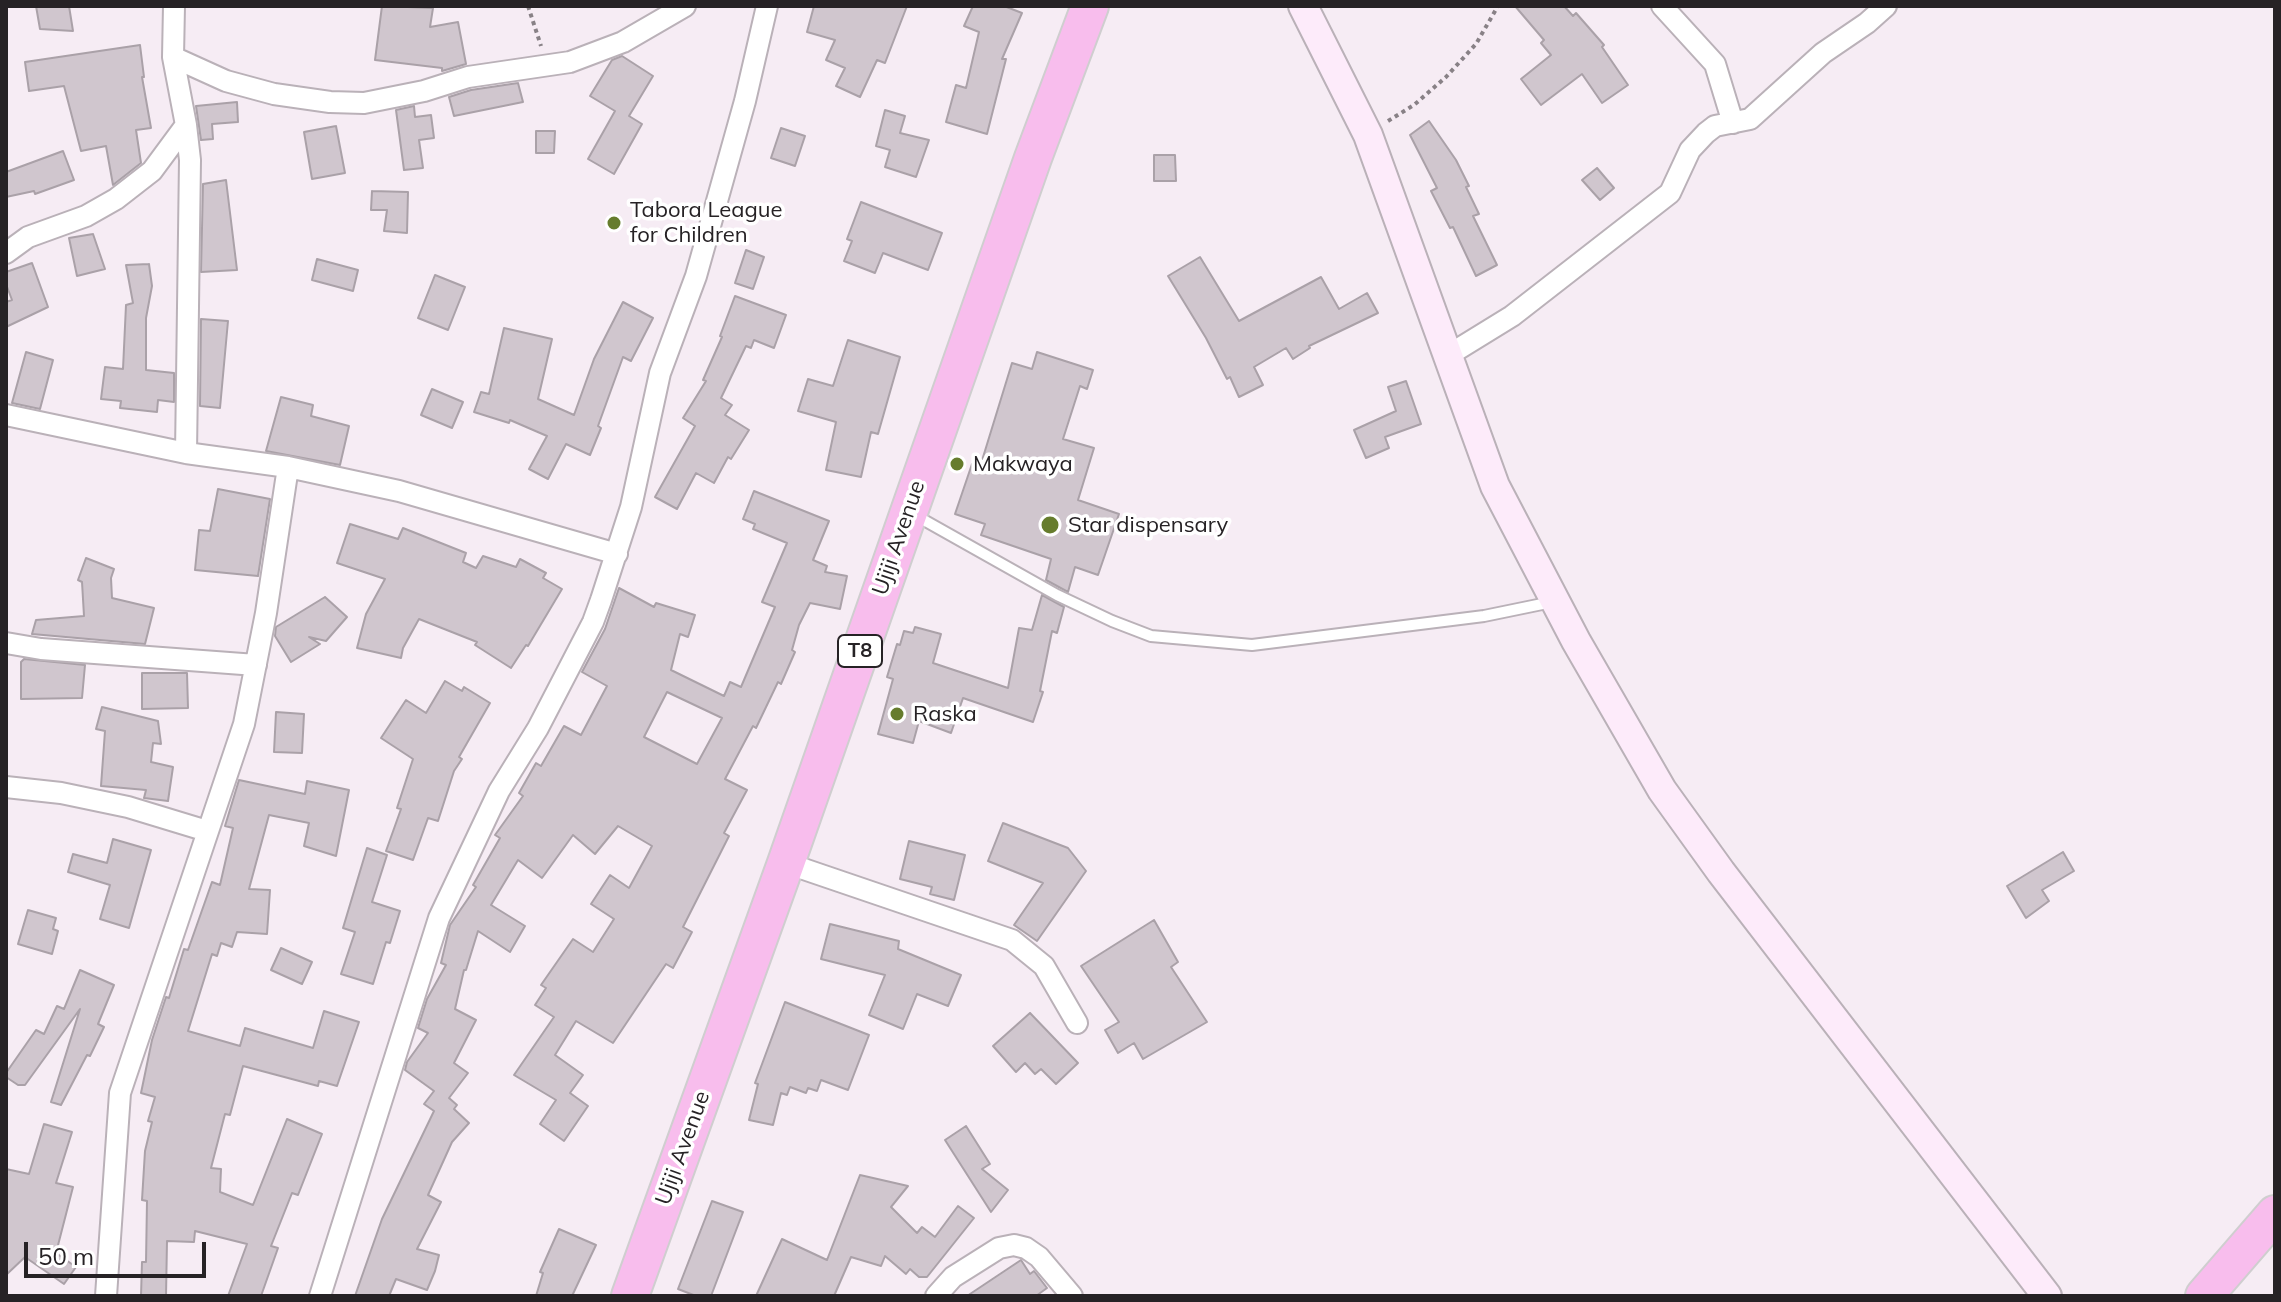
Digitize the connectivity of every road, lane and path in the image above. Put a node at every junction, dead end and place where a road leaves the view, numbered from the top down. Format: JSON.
{"nodes":[{"id":1,"x":174,"y":6,"type":"edge"},
{"id":2,"x":528,"y":6,"type":"edge"},
{"id":3,"x":685,"y":6,"type":"edge"},
{"id":4,"x":767,"y":6,"type":"edge"},
{"id":5,"x":1090,"y":6,"type":"edge"},
{"id":6,"x":1303,"y":6,"type":"edge"},
{"id":7,"x":1498,"y":6,"type":"edge"},
{"id":8,"x":1662,"y":6,"type":"edge"},
{"id":9,"x":1886,"y":6,"type":"edge"},
{"id":10,"x":173,"y":57,"type":"junction"},
{"id":11,"x":552,"y":65,"type":"junction"},
{"id":12,"x":1733,"y":123,"type":"junction"},
{"id":13,"x":186,"y":125,"type":"junction"},
{"id":14,"x":1368,"y":135,"type":"junction"},
{"id":15,"x":6,"y":253,"type":"edge"},
{"id":16,"x":1447,"y":356,"type":"junction"},
{"id":17,"x":6,"y":415,"type":"edge"},
{"id":18,"x":186,"y":453,"type":"junction"},
{"id":19,"x":288,"y":467,"type":"junction"},
{"id":20,"x":908,"y":512,"type":"junction"},
{"id":21,"x":617,"y":554,"type":"junction"},
{"id":22,"x":1556,"y":601,"type":"junction"},
{"id":23,"x":6,"y":643,"type":"edge"},
{"id":24,"x":256,"y":665,"type":"junction"},
{"id":25,"x":6,"y":787,"type":"edge"},
{"id":26,"x":207,"y":831,"type":"junction"},
{"id":27,"x":786,"y":863,"type":"junction"},
{"id":28,"x":1077,"y":1023,"type":"dead end"},
{"id":29,"x":2275,"y":1214,"type":"edge"},
{"id":30,"x":636,"y":1294,"type":"edge"},
{"id":31,"x":106,"y":1296,"type":"edge"},
{"id":32,"x":320,"y":1296,"type":"edge"},
{"id":33,"x":936,"y":1296,"type":"edge"},
{"id":34,"x":1072,"y":1296,"type":"edge"},
{"id":35,"x":2047,"y":1296,"type":"edge"},
{"id":36,"x":2204,"y":1296,"type":"edge"}],
"edges":[{"from":1,"to":10,"type":"street"},
{"from":2,"to":11,"type":"path"},
{"from":3,"to":11,"type":"street"},
{"from":4,"to":21,"type":"street"},
{"from":5,"to":20,"type":"highway","name":"Ujiji Avenue","number":"T8"},
{"from":6,"to":14,"type":"main road"},
{"from":7,"to":14,"type":"path"},
{"from":8,"to":12,"type":"street"},
{"from":9,"to":12,"type":"street"},
{"from":10,"to":11,"type":"street"},
{"from":10,"to":13,"type":"street"},
{"from":12,"to":16,"type":"street"},
{"from":13,"to":15,"type":"street"},
{"from":13,"to":18,"type":"street"},
{"from":14,"to":16,"type":"main road"},
{"from":16,"to":22,"type":"main road"},
{"from":17,"to":18,"type":"street"},
{"from":18,"to":19,"type":"street"},
{"from":19,"to":21,"type":"street"},
{"from":19,"to":24,"type":"street"},
{"from":20,"to":22,"type":"lane"},
{"from":20,"to":27,"type":"highway","name":"Ujiji Avenue","number":"T8"},
{"from":21,"to":32,"type":"street"},
{"from":22,"to":35,"type":"main road"},
{"from":23,"to":24,"type":"street"},
{"from":24,"to":26,"type":"street"},
{"from":25,"to":26,"type":"street"},
{"from":26,"to":31,"type":"street"},
{"from":27,"to":28,"type":"street"},
{"from":27,"to":30,"type":"highway","name":"Ujiji Avenue","number":"T8"},
{"from":29,"to":36,"type":"highway"},
{"from":33,"to":34,"type":"street"}]}
